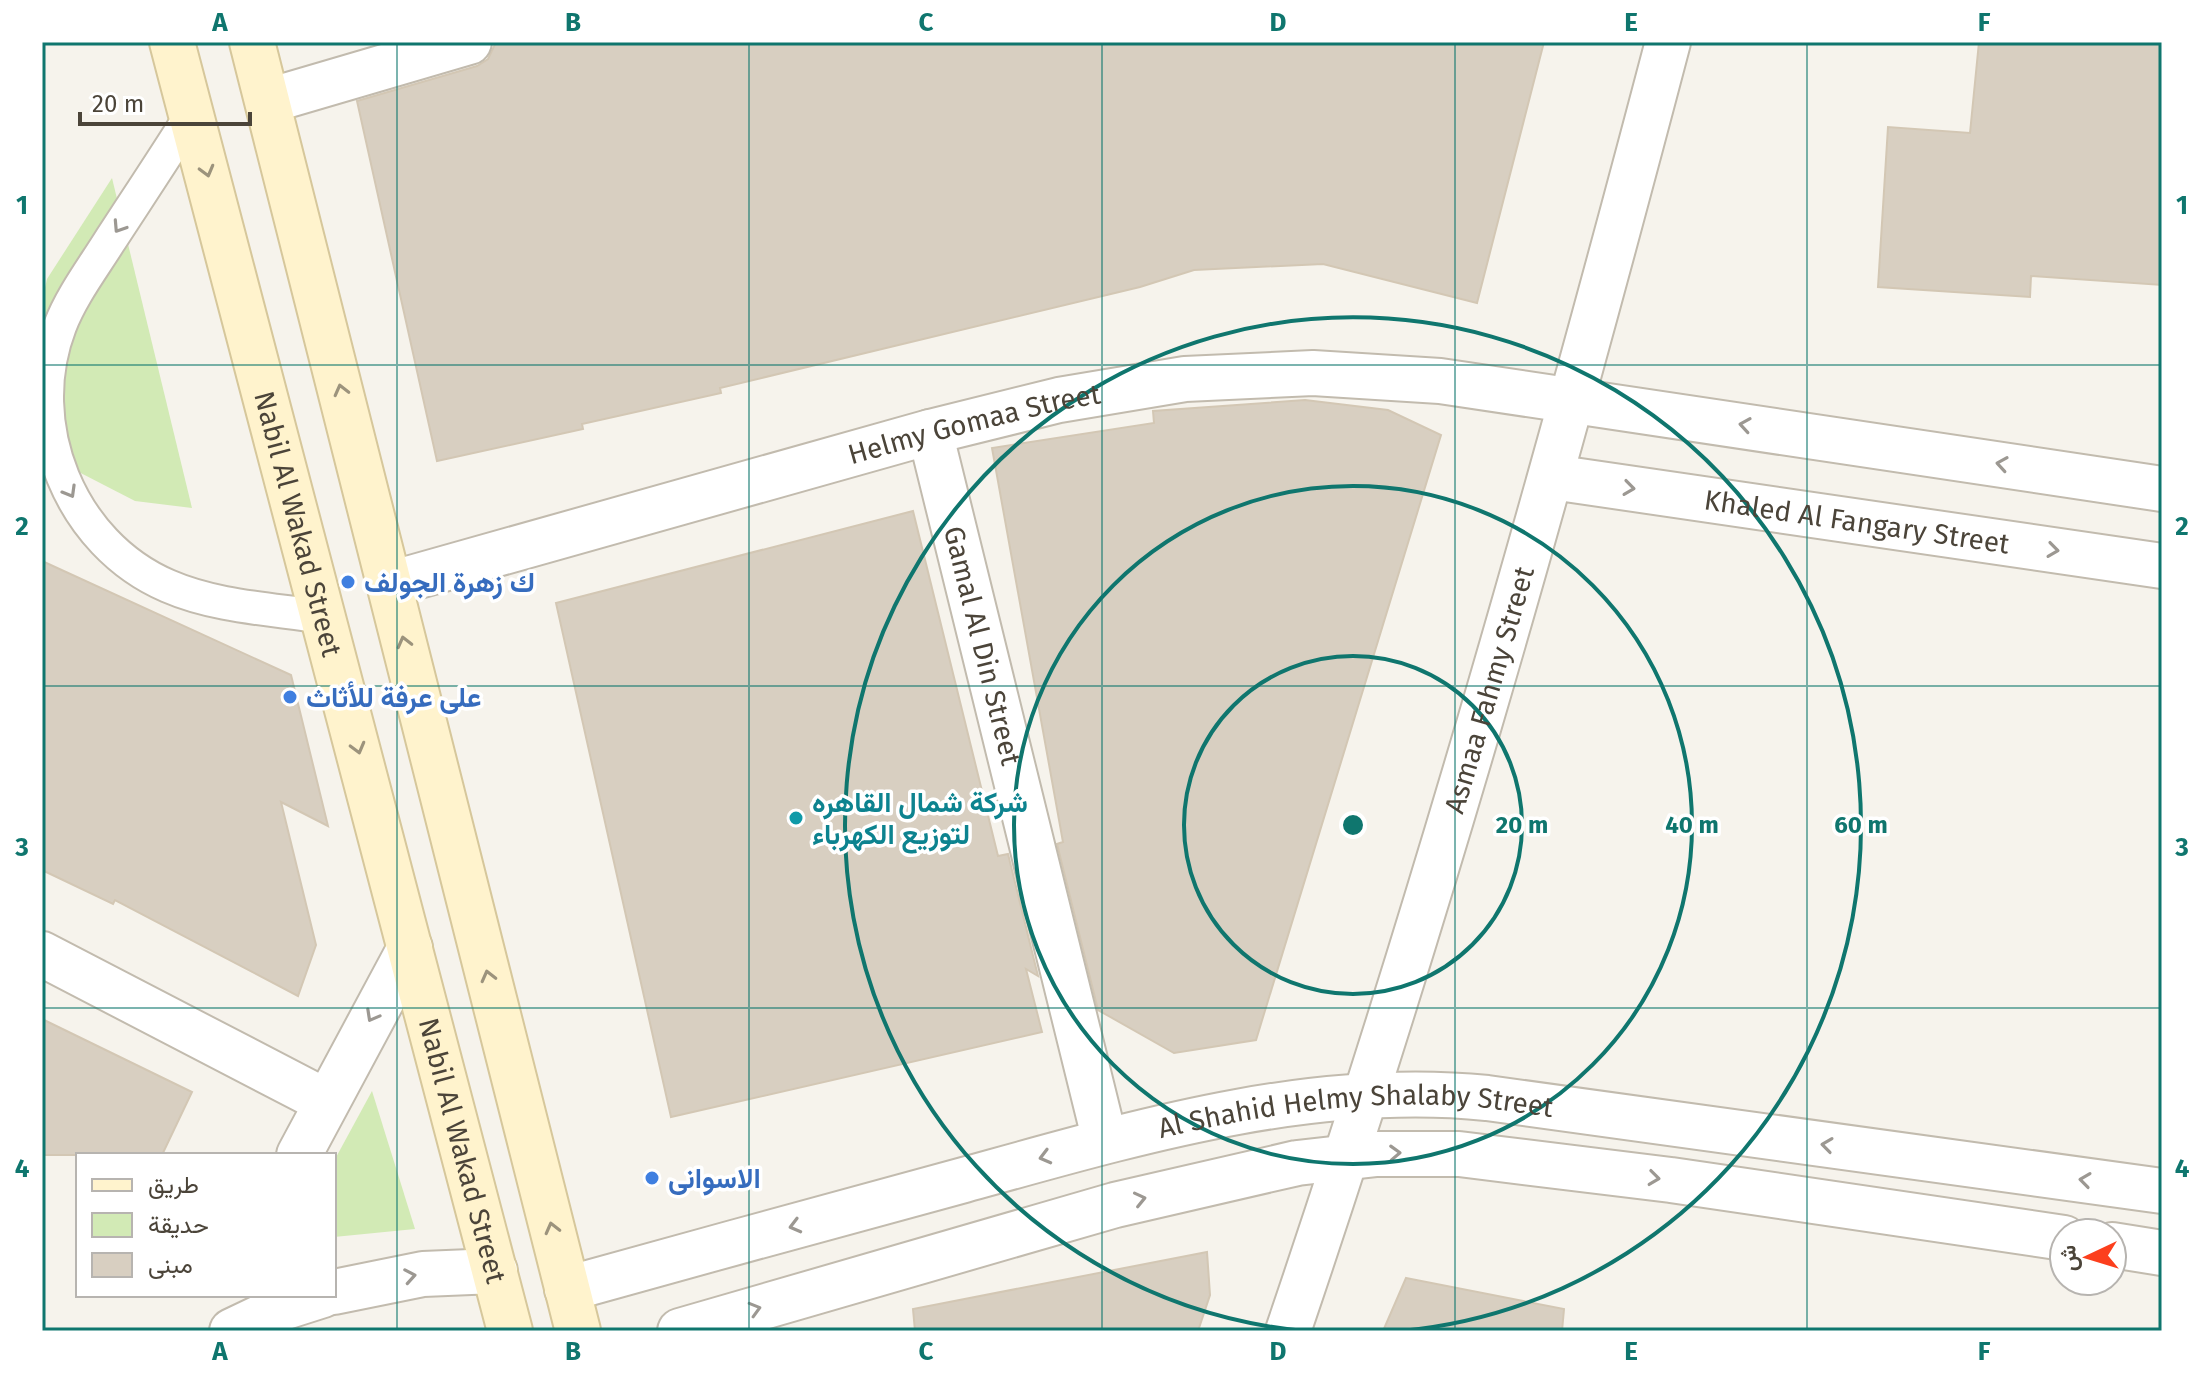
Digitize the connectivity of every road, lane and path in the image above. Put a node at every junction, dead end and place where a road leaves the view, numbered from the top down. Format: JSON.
{"nodes":[{"id":1,"x":172,"y":42,"type":"edge"},
{"id":2,"x":252,"y":42,"type":"edge"},
{"id":3,"x":469,"y":42,"type":"edge"},
{"id":4,"x":1668,"y":42,"type":"edge"},
{"id":5,"x":268,"y":101,"type":"junction"},
{"id":6,"x":192,"y":114,"type":"junction"},
{"id":7,"x":1574,"y":400,"type":"junction"},
{"id":8,"x":930,"y":432,"type":"junction"},
{"id":9,"x":1552,"y":477,"type":"junction"},
{"id":10,"x":2162,"y":489,"type":"edge"},
{"id":11,"x":2162,"y":566,"type":"edge"},
{"id":12,"x":390,"y":584,"type":"junction"},
{"id":13,"x":323,"y":617,"type":"junction"},
{"id":14,"x":410,"y":948,"type":"junction"},
{"id":15,"x":42,"y":954,"type":"edge"},
{"id":16,"x":1367,"y":1094,"type":"junction"},
{"id":17,"x":325,"y":1101,"type":"junction"},
{"id":18,"x":1105,"y":1141,"type":"junction"},
{"id":19,"x":300,"y":1153,"type":"edge"},
{"id":20,"x":1347,"y":1157,"type":"junction"},
{"id":21,"x":2162,"y":1191,"type":"edge"},
{"id":22,"x":2048,"y":1236,"type":"edge"},
{"id":23,"x":2128,"y":1248,"type":"edge"},
{"id":24,"x":2162,"y":1253,"type":"edge"},
{"id":25,"x":495,"y":1271,"type":"junction"},
{"id":26,"x":567,"y":1289,"type":"junction"},
{"id":27,"x":336,"y":1292,"type":"edge"},
{"id":28,"x":230,"y":1297,"type":"edge"},
{"id":29,"x":317,"y":1297,"type":"edge"},
{"id":30,"x":213,"y":1331,"type":"edge"},
{"id":31,"x":232,"y":1331,"type":"edge"},
{"id":32,"x":510,"y":1331,"type":"edge"},
{"id":33,"x":578,"y":1331,"type":"edge"},
{"id":34,"x":680,"y":1331,"type":"edge"},
{"id":35,"x":1288,"y":1331,"type":"edge"}],
"edges":[{"from":1,"to":6,"type":"street","name":"Nabil Al Wakad Street"},
{"from":2,"to":5,"type":"street"},
{"from":3,"to":5,"type":"street"},
{"from":4,"to":7,"type":"street","name":"Asmaa Fahmy Street"},
{"from":12,"to":5,"type":"street","one_way":true},
{"from":6,"to":13,"type":"street","name":"Nabil Al Wakad Street","one_way":true},
{"from":6,"to":13,"type":"lane","one_way":true},
{"from":7,"to":8,"type":"street","name":"Helmy Gomaa Street"},
{"from":7,"to":9,"type":"street","name":"Asmaa Fahmy Street"},
{"from":10,"to":7,"type":"street","one_way":true},
{"from":8,"to":12,"type":"street","name":"Helmy Gomaa Street"},
{"from":8,"to":18,"type":"street","name":"Gamal Al Din Street"},
{"from":9,"to":11,"type":"street","name":"Khaled Al Fangary Street","one_way":true},
{"from":9,"to":16,"type":"street","name":"Asmaa Fahmy Street"},
{"from":26,"to":12,"type":"street","one_way":true},
{"from":13,"to":14,"type":"street","name":"Nabil Al Wakad Street","one_way":true},
{"from":14,"to":17,"type":"street","one_way":true},
{"from":14,"to":25,"type":"street","name":"Nabil Al Wakad Street"},
{"from":15,"to":17,"type":"street"},
{"from":16,"to":18,"type":"street","name":"Al Shahid Helmy Shalaby Street"},
{"from":16,"to":20,"type":"street","name":"Asmaa Fahmy Street"},
{"from":21,"to":16,"type":"street","name":"Al Shahid Helmy Shalaby Street","one_way":true},
{"from":17,"to":19,"type":"street"},
{"from":18,"to":26,"type":"street","name":"Al Shahid Helmy Shalaby Street","one_way":true},
{"from":20,"to":22,"type":"street","name":"Al Shahid Helmy Shalaby Street","one_way":true},
{"from":34,"to":20,"type":"street","name":"Al Shahid Helmy Shalaby Street","one_way":true},
{"from":20,"to":35,"type":"street","name":"Asmaa Fahmy Street"},
{"from":23,"to":24,"type":"street"},
{"from":27,"to":25,"type":"street","one_way":true},
{"from":25,"to":32,"type":"street","name":"Nabil Al Wakad Street"},
{"from":26,"to":33,"type":"street"},
{"from":28,"to":30,"type":"street"},
{"from":29,"to":31,"type":"street"}]}
